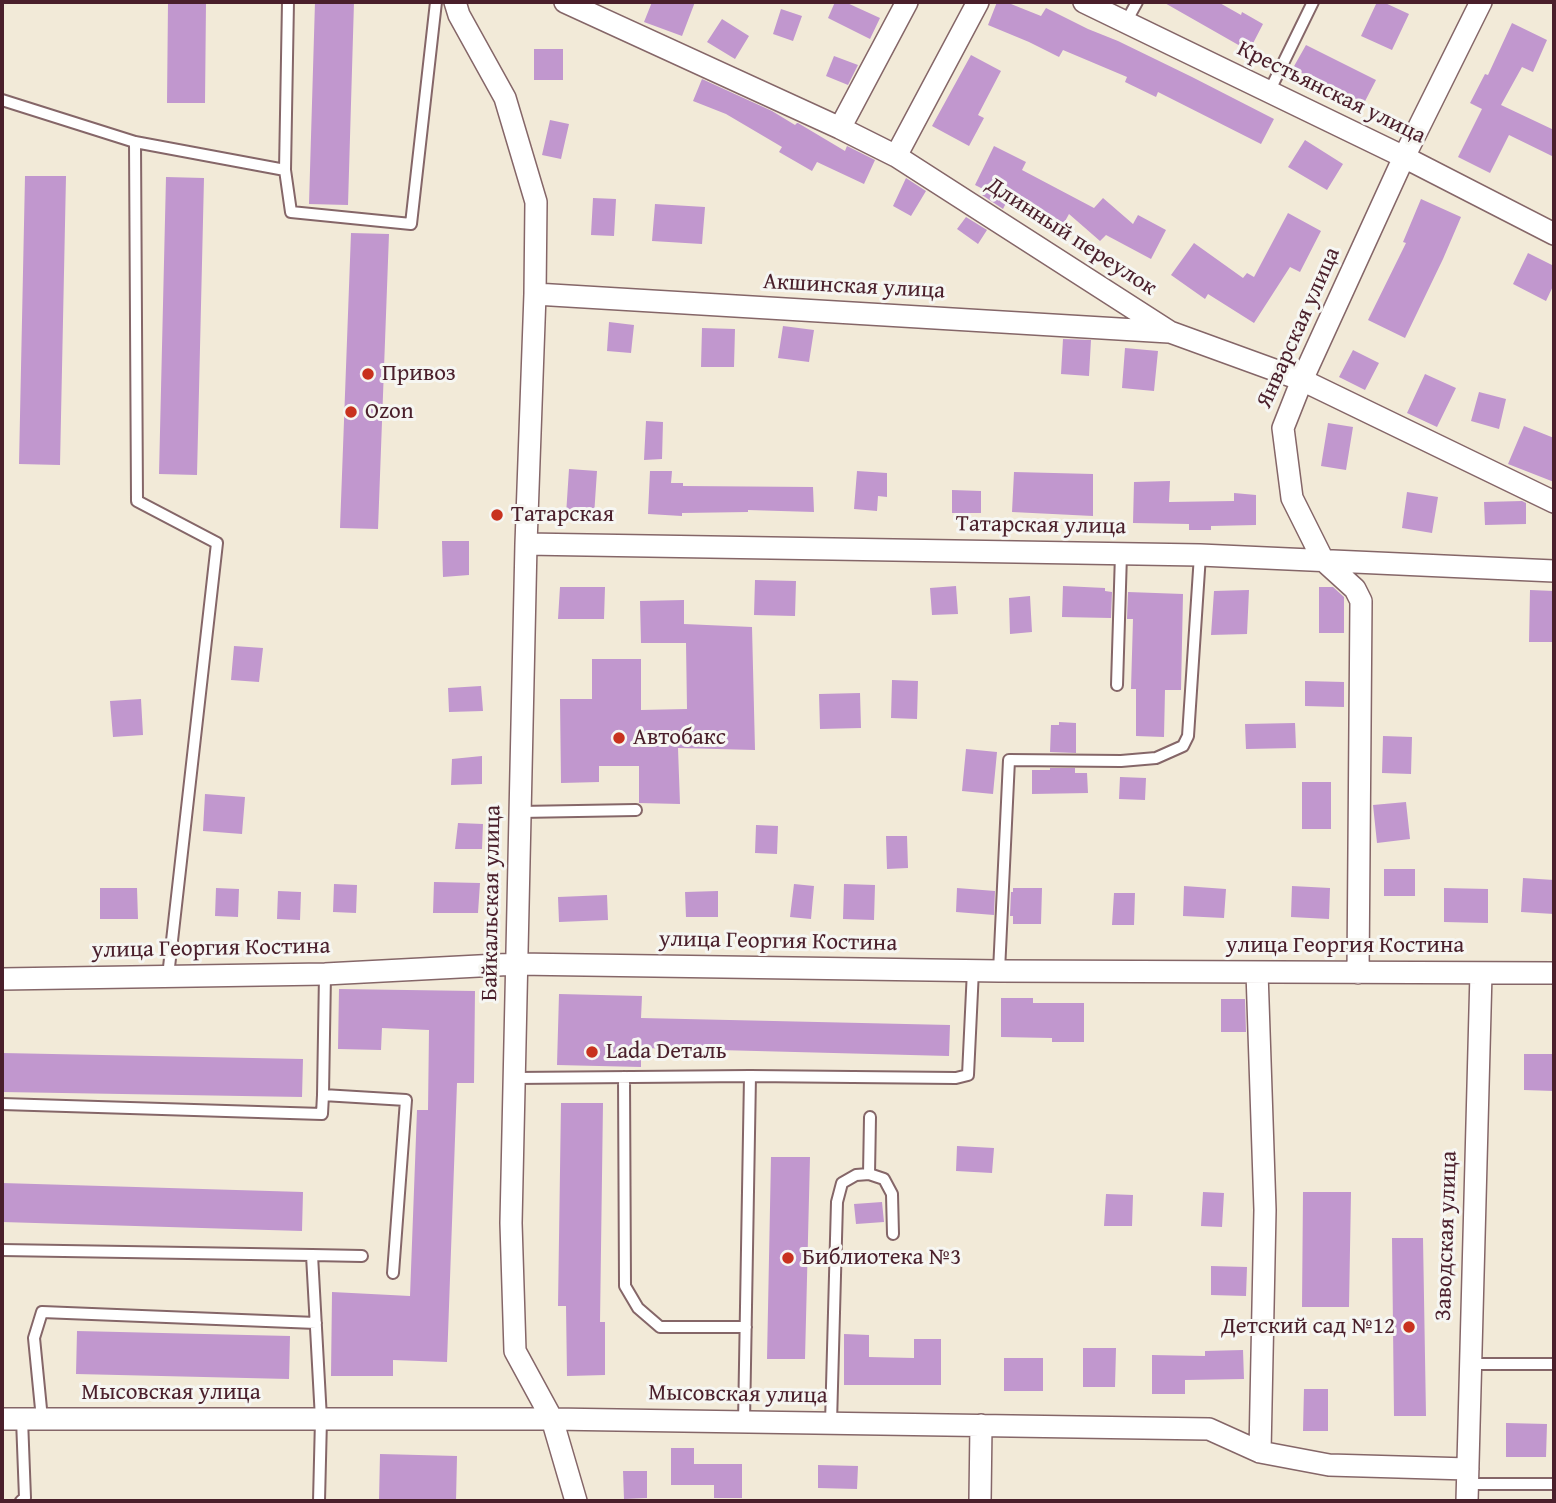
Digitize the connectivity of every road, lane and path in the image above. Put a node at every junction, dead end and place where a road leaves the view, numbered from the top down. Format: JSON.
{"nodes":[{"id":1,"x":288,"y":2,"type":"edge"},
{"id":2,"x":436,"y":2,"type":"edge"},
{"id":3,"x":456,"y":2,"type":"edge"},
{"id":4,"x":565,"y":2,"type":"edge"},
{"id":5,"x":907,"y":2,"type":"edge"},
{"id":6,"x":978,"y":2,"type":"edge"},
{"id":7,"x":1084,"y":2,"type":"edge"},
{"id":8,"x":1137,"y":2,"type":"edge"},
{"id":9,"x":1314,"y":2,"type":"edge"},
{"id":10,"x":1481,"y":2,"type":"edge"},
{"id":11,"x":1126,"y":22,"type":"junction"},
{"id":12,"x":1269,"y":92,"type":"junction"},
{"id":13,"x":2,"y":100,"type":"edge"},
{"id":14,"x":840,"y":128,"type":"junction"},
{"id":15,"x":135,"y":142,"type":"junction"},
{"id":16,"x":896,"y":156,"type":"junction"},
{"id":17,"x":1404,"y":157,"type":"junction"},
{"id":18,"x":285,"y":170,"type":"junction"},
{"id":19,"x":1554,"y":234,"type":"edge"},
{"id":20,"x":535,"y":294,"type":"junction"},
{"id":21,"x":1170,"y":332,"type":"junction"},
{"id":22,"x":1302,"y":380,"type":"junction"},
{"id":23,"x":1554,"y":502,"type":"edge"},
{"id":24,"x":526,"y":544,"type":"junction"},
{"id":25,"x":1121,"y":554,"type":"junction"},
{"id":26,"x":1200,"y":555,"type":"junction"},
{"id":27,"x":1323,"y":560,"type":"junction"},
{"id":28,"x":1554,"y":571,"type":"edge"},
{"id":29,"x":1117,"y":685,"type":"dead end"},
{"id":30,"x":636,"y":810,"type":"dead end"},
{"id":31,"x":520,"y":812,"type":"junction"},
{"id":32,"x":517,"y":964,"type":"junction"},
{"id":33,"x":973,"y":970,"type":"junction"},
{"id":34,"x":999,"y":971,"type":"junction"},
{"id":35,"x":1257,"y":972,"type":"junction"},
{"id":36,"x":1358,"y":973,"type":"junction"},
{"id":37,"x":1481,"y":973,"type":"junction"},
{"id":38,"x":325,"y":974,"type":"junction"},
{"id":39,"x":1554,"y":974,"type":"edge"},
{"id":40,"x":168,"y":976,"type":"junction"},
{"id":41,"x":2,"y":979,"type":"edge"},
{"id":42,"x":750,"y":1076,"type":"junction"},
{"id":43,"x":624,"y":1077,"type":"junction"},
{"id":44,"x":514,"y":1078,"type":"junction"},
{"id":45,"x":323,"y":1095,"type":"junction"},
{"id":46,"x":2,"y":1104,"type":"edge"},
{"id":47,"x":870,"y":1117,"type":"dead end"},
{"id":48,"x":869,"y":1174,"type":"junction"},
{"id":49,"x":893,"y":1234,"type":"dead end"},
{"id":50,"x":2,"y":1250,"type":"edge"},
{"id":51,"x":312,"y":1255,"type":"junction"},
{"id":52,"x":362,"y":1256,"type":"dead end"},
{"id":53,"x":393,"y":1273,"type":"dead end"},
{"id":54,"x":316,"y":1323,"type":"junction"},
{"id":55,"x":746,"y":1327,"type":"junction"},
{"id":56,"x":1470,"y":1364,"type":"junction"},
{"id":57,"x":1554,"y":1364,"type":"edge"},
{"id":58,"x":22,"y":1419,"type":"edge"},
{"id":59,"x":321,"y":1419,"type":"junction"},
{"id":60,"x":552,"y":1419,"type":"junction"},
{"id":61,"x":744,"y":1422,"type":"junction"},
{"id":62,"x":831,"y":1423,"type":"junction"},
{"id":63,"x":981,"y":1425,"type":"junction"},
{"id":64,"x":1260,"y":1452,"type":"junction"},
{"id":65,"x":1554,"y":1484,"type":"edge"},
{"id":66,"x":1467,"y":1485,"type":"edge"},
{"id":67,"x":21,"y":1501,"type":"edge"},
{"id":68,"x":319,"y":1501,"type":"edge"},
{"id":69,"x":576,"y":1501,"type":"edge"},
{"id":70,"x":980,"y":1501,"type":"edge"}],
"edges":[{"from":1,"to":18,"type":"lane"},
{"from":2,"to":18,"type":"lane"},
{"from":3,"to":20,"type":"street","name":"Байкальская улица"},
{"from":4,"to":14,"type":"street","name":"Длинный переулок"},
{"from":5,"to":14,"type":"street"},
{"from":6,"to":16,"type":"street"},
{"from":7,"to":11,"type":"street","name":"Крестьянская улица"},
{"from":8,"to":11,"type":"lane"},
{"from":9,"to":12,"type":"lane"},
{"from":10,"to":17,"type":"street","name":"Январская улица"},
{"from":11,"to":12,"type":"street","name":"Крестьянская улица"},
{"from":12,"to":17,"type":"street","name":"Крестьянская улица"},
{"from":13,"to":15,"type":"lane"},
{"from":14,"to":16,"type":"street","name":"Длинный переулок"},
{"from":15,"to":18,"type":"lane"},
{"from":15,"to":40,"type":"lane"},
{"from":16,"to":21,"type":"street","name":"Длинный переулок"},
{"from":17,"to":19,"type":"street","name":"Крестьянская улица"},
{"from":17,"to":22,"type":"street","name":"Январская улица"},
{"from":20,"to":21,"type":"street","name":"Акшинская улица"},
{"from":20,"to":24,"type":"street","name":"Байкальская улица"},
{"from":21,"to":22,"type":"street","name":"Длинный переулок"},
{"from":22,"to":23,"type":"street","name":"Длинный переулок"},
{"from":22,"to":27,"type":"street","name":"Январская улица"},
{"from":24,"to":25,"type":"street","name":"Татарская улица"},
{"from":24,"to":31,"type":"street","name":"Байкальская улица"},
{"from":25,"to":26,"type":"street","name":"Татарская улица"},
{"from":25,"to":29,"type":"lane"},
{"from":26,"to":27,"type":"street","name":"Татарская улица"},
{"from":26,"to":34,"type":"lane"},
{"from":27,"to":28,"type":"street","name":"Татарская улица"},
{"from":27,"to":36,"type":"street","name":"Январская улица"},
{"from":30,"to":31,"type":"lane"},
{"from":31,"to":32,"type":"street","name":"Байкальская улица"},
{"from":32,"to":33,"type":"street","name":"улица Георгия Костина"},
{"from":32,"to":38,"type":"street","name":"улица Георгия Костина"},
{"from":32,"to":44,"type":"street","name":"Байкальская улица"},
{"from":33,"to":34,"type":"street","name":"улица Георгия Костина"},
{"from":33,"to":42,"type":"lane"},
{"from":34,"to":35,"type":"street","name":"улица Георгия Костина"},
{"from":35,"to":36,"type":"street","name":"улица Георгия Костина"},
{"from":35,"to":64,"type":"street"},
{"from":36,"to":37,"type":"street","name":"улица Георгия Костина"},
{"from":37,"to":39,"type":"street","name":"улица Георгия Костина"},
{"from":37,"to":56,"type":"street","name":"Заводская улица"},
{"from":38,"to":40,"type":"street","name":"улица Георгия Костина"},
{"from":38,"to":45,"type":"lane"},
{"from":40,"to":41,"type":"street","name":"улица Георгия Костина"},
{"from":42,"to":43,"type":"lane"},
{"from":42,"to":55,"type":"lane"},
{"from":43,"to":44,"type":"lane"},
{"from":43,"to":55,"type":"lane"},
{"from":44,"to":60,"type":"street","name":"Байкальская улица"},
{"from":45,"to":46,"type":"lane"},
{"from":45,"to":53,"type":"lane"},
{"from":47,"to":48,"type":"lane"},
{"from":48,"to":49,"type":"lane"},
{"from":48,"to":62,"type":"lane"},
{"from":50,"to":51,"type":"lane"},
{"from":51,"to":52,"type":"lane"},
{"from":51,"to":54,"type":"lane"},
{"from":54,"to":58,"type":"lane"},
{"from":54,"to":59,"type":"lane"},
{"from":55,"to":61,"type":"lane"},
{"from":56,"to":57,"type":"lane"},
{"from":56,"to":66,"type":"street","name":"Заводская улица"},
{"from":58,"to":59,"type":"street","name":"Мысовская улица"},
{"from":58,"to":67,"type":"lane"},
{"from":59,"to":60,"type":"street","name":"Мысовская улица"},
{"from":59,"to":68,"type":"lane"},
{"from":60,"to":61,"type":"street","name":"Мысовская улица"},
{"from":60,"to":69,"type":"street","name":"Байкальская улица"},
{"from":61,"to":62,"type":"street","name":"Мысовская улица"},
{"from":62,"to":63,"type":"street","name":"Мысовская улица"},
{"from":63,"to":64,"type":"street","name":"Мысовская улица"},
{"from":63,"to":70,"type":"street"},
{"from":64,"to":66,"type":"street","name":"Мысовская улица"},
{"from":65,"to":66,"type":"lane"}]}
